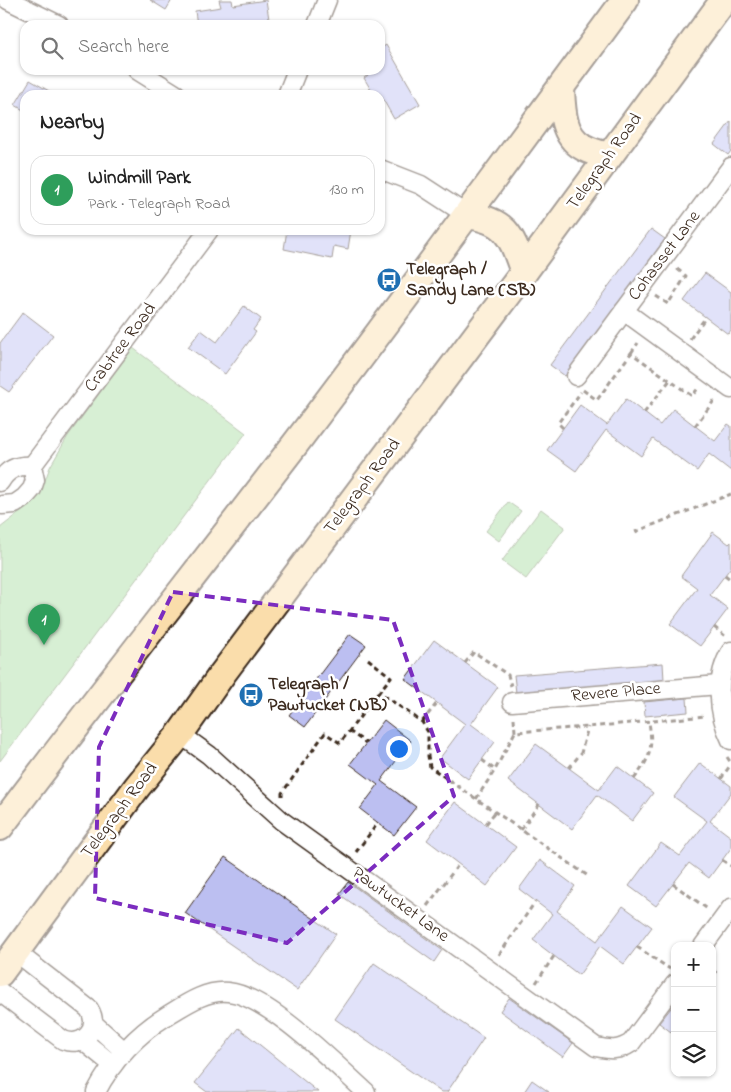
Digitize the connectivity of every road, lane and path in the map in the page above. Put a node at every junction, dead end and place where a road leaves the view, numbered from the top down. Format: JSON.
{"nodes":[{"id":1,"x":8,"y":0,"type":"edge"},
{"id":2,"x":327,"y":0,"type":"edge"},
{"id":3,"x":625,"y":0,"type":"edge"},
{"id":4,"x":724,"y":0,"type":"edge"},
{"id":5,"x":49,"y":20,"type":"edge"},
{"id":6,"x":319,"y":20,"type":"edge"},
{"id":7,"x":145,"y":75,"type":"edge"},
{"id":8,"x":295,"y":75,"type":"edge"},
{"id":9,"x":561,"y":88,"type":"junction"},
{"id":10,"x":169,"y":90,"type":"edge"},
{"id":11,"x":289,"y":90,"type":"edge"},
{"id":12,"x":609,"y":156,"type":"junction"},
{"id":13,"x":731,"y":167,"type":"edge"},
{"id":14,"x":385,"y":171,"type":"edge"},
{"id":15,"x":467,"y":215,"type":"junction"},
{"id":16,"x":205,"y":235,"type":"edge"},
{"id":17,"x":524,"y":272,"type":"junction"},
{"id":18,"x":624,"y":311,"type":"junction"},
{"id":19,"x":706,"y":317,"type":"dead end"},
{"id":20,"x":687,"y":343,"type":"dead end"},
{"id":21,"x":670,"y":380,"type":"junction"},
{"id":22,"x":579,"y":383,"type":"junction"},
{"id":23,"x":702,"y":384,"type":"dead end"},
{"id":24,"x":731,"y":389,"type":"edge"},
{"id":25,"x":713,"y":392,"type":"dead end"},
{"id":26,"x":644,"y":413,"type":"dead end"},
{"id":27,"x":695,"y":426,"type":"dead end"},
{"id":28,"x":563,"y":428,"type":"dead end"},
{"id":29,"x":32,"y":466,"type":"junction"},
{"id":30,"x":1,"y":477,"type":"edge"},
{"id":31,"x":731,"y":494,"type":"edge"},
{"id":32,"x":1,"y":504,"type":"edge"},
{"id":33,"x":635,"y":532,"type":"dead end"},
{"id":34,"x":725,"y":576,"type":"dead end"},
{"id":35,"x":731,"y":580,"type":"edge"},
{"id":36,"x":714,"y":627,"type":"dead end"},
{"id":37,"x":729,"y":644,"type":"edge"},
{"id":38,"x":368,"y":659,"type":"dead end"},
{"id":39,"x":465,"y":663,"type":"dead end"},
{"id":40,"x":719,"y":685,"type":"junction"},
{"id":41,"x":379,"y":692,"type":"junction"},
{"id":42,"x":512,"y":702,"type":"junction"},
{"id":43,"x":437,"y":703,"type":"dead end"},
{"id":44,"x":710,"y":716,"type":"dead end"},
{"id":45,"x":422,"y":722,"type":"junction"},
{"id":46,"x":649,"y":722,"type":"junction"},
{"id":47,"x":588,"y":727,"type":"junction"},
{"id":48,"x":349,"y":731,"type":"junction"},
{"id":49,"x":515,"y":732,"type":"junction"},
{"id":50,"x":180,"y":734,"type":"junction"},
{"id":51,"x":366,"y":743,"type":"dead end"},
{"id":52,"x":728,"y":746,"type":"edge"},
{"id":53,"x":482,"y":760,"type":"dead end"},
{"id":54,"x":731,"y":764,"type":"edge"},
{"id":55,"x":569,"y":768,"type":"dead end"},
{"id":56,"x":495,"y":770,"type":"junction"},
{"id":57,"x":721,"y":778,"type":"dead end"},
{"id":58,"x":634,"y":779,"type":"dead end"},
{"id":59,"x":476,"y":799,"type":"junction"},
{"id":60,"x":283,"y":801,"type":"dead end"},
{"id":61,"x":539,"y":804,"type":"dead end"},
{"id":62,"x":495,"y":812,"type":"junction"},
{"id":63,"x":378,"y":823,"type":"dead end"},
{"id":64,"x":486,"y":824,"type":"dead end"},
{"id":65,"x":0,"y":827,"type":"edge"},
{"id":66,"x":520,"y":830,"type":"junction"},
{"id":67,"x":352,"y":858,"type":"dead end"},
{"id":68,"x":722,"y":860,"type":"dead end"},
{"id":69,"x":458,"y":864,"type":"dead end"},
{"id":70,"x":731,"y":866,"type":"edge"},
{"id":71,"x":588,"y":876,"type":"dead end"},
{"id":72,"x":673,"y":884,"type":"dead end"},
{"id":73,"x":535,"y":902,"type":"dead end"},
{"id":74,"x":731,"y":908,"type":"edge"},
{"id":75,"x":424,"y":910,"type":"dead end"},
{"id":76,"x":714,"y":914,"type":"dead end"},
{"id":77,"x":706,"y":942,"type":"edge"},
{"id":78,"x":637,"y":947,"type":"dead end"},
{"id":79,"x":16,"y":952,"type":"junction"},
{"id":80,"x":554,"y":956,"type":"dead end"},
{"id":81,"x":495,"y":961,"type":"dead end"},
{"id":82,"x":671,"y":969,"type":"edge"},
{"id":83,"x":0,"y":973,"type":"edge"},
{"id":84,"x":673,"y":987,"type":"edge"},
{"id":85,"x":532,"y":988,"type":"dead end"},
{"id":86,"x":0,"y":992,"type":"edge"},
{"id":87,"x":94,"y":1024,"type":"junction"},
{"id":88,"x":82,"y":1040,"type":"junction"},
{"id":89,"x":124,"y":1051,"type":"junction"},
{"id":90,"x":113,"y":1065,"type":"junction"},
{"id":91,"x":96,"y":1092,"type":"edge"},
{"id":92,"x":366,"y":1092,"type":"edge"}],
"edges":[{"from":1,"to":5,"type":"street"},
{"from":2,"to":6,"type":"street"},
{"from":3,"to":9,"type":"highway"},
{"from":4,"to":12,"type":"highway","name":"Telegraph Road"},
{"from":7,"to":10,"type":"street"},
{"from":8,"to":11,"type":"street"},
{"from":9,"to":12,"type":"highway"},
{"from":9,"to":15,"type":"highway"},
{"from":12,"to":17,"type":"highway","name":"Telegraph Road"},
{"from":13,"to":18,"type":"street","name":"Cohasset Lane"},
{"from":14,"to":15,"type":"street"},
{"from":15,"to":17,"type":"highway"},
{"from":15,"to":65,"type":"highway"},
{"from":16,"to":29,"type":"street","name":"Crabtree Road"},
{"from":17,"to":50,"type":"highway","name":"Telegraph Road"},
{"from":18,"to":22,"type":"street"},
{"from":18,"to":24,"type":"street","name":"Cohasset Lane"},
{"from":19,"to":20,"type":"path"},
{"from":21,"to":22,"type":"path"},
{"from":21,"to":23,"type":"path"},
{"from":21,"to":26,"type":"path"},
{"from":22,"to":28,"type":"path"},
{"from":25,"to":27,"type":"path"},
{"from":29,"to":30,"type":"street"},
{"from":29,"to":32,"type":"street"},
{"from":31,"to":33,"type":"path"},
{"from":34,"to":35,"type":"path"},
{"from":36,"to":37,"type":"path"},
{"from":37,"to":40,"type":"street"},
{"from":38,"to":41,"type":"path"},
{"from":39,"to":42,"type":"path"},
{"from":40,"to":42,"type":"street","name":"Revere Place"},
{"from":40,"to":52,"type":"street"},
{"from":41,"to":45,"type":"path"},
{"from":41,"to":48,"type":"path"},
{"from":42,"to":49,"type":"path"},
{"from":43,"to":45,"type":"path"},
{"from":44,"to":46,"type":"path"},
{"from":45,"to":59,"type":"path"},
{"from":46,"to":47,"type":"path"},
{"from":46,"to":58,"type":"path"},
{"from":47,"to":49,"type":"path"},
{"from":47,"to":55,"type":"path"},
{"from":48,"to":51,"type":"path"},
{"from":48,"to":60,"type":"path"},
{"from":49,"to":56,"type":"path"},
{"from":50,"to":79,"type":"highway","name":"Telegraph Road"},
{"from":50,"to":84,"type":"street","name":"Pawtucket Lane"},
{"from":52,"to":54,"type":"path"},
{"from":53,"to":56,"type":"path"},
{"from":54,"to":57,"type":"path"},
{"from":56,"to":59,"type":"path"},
{"from":59,"to":62,"type":"path"},
{"from":61,"to":66,"type":"path"},
{"from":62,"to":64,"type":"path"},
{"from":62,"to":66,"type":"path"},
{"from":63,"to":67,"type":"path"},
{"from":66,"to":71,"type":"path"},
{"from":68,"to":70,"type":"path"},
{"from":69,"to":75,"type":"path"},
{"from":72,"to":76,"type":"path"},
{"from":73,"to":81,"type":"path"},
{"from":74,"to":77,"type":"street"},
{"from":78,"to":82,"type":"path"},
{"from":79,"to":83,"type":"highway","name":"Telegraph Road"},
{"from":79,"to":87,"type":"street"},
{"from":80,"to":85,"type":"path"},
{"from":86,"to":88,"type":"street"},
{"from":87,"to":88,"type":"street"},
{"from":87,"to":89,"type":"street"},
{"from":88,"to":90,"type":"street"},
{"from":89,"to":90,"type":"street"},
{"from":89,"to":92,"type":"street"},
{"from":90,"to":91,"type":"street"}]}
